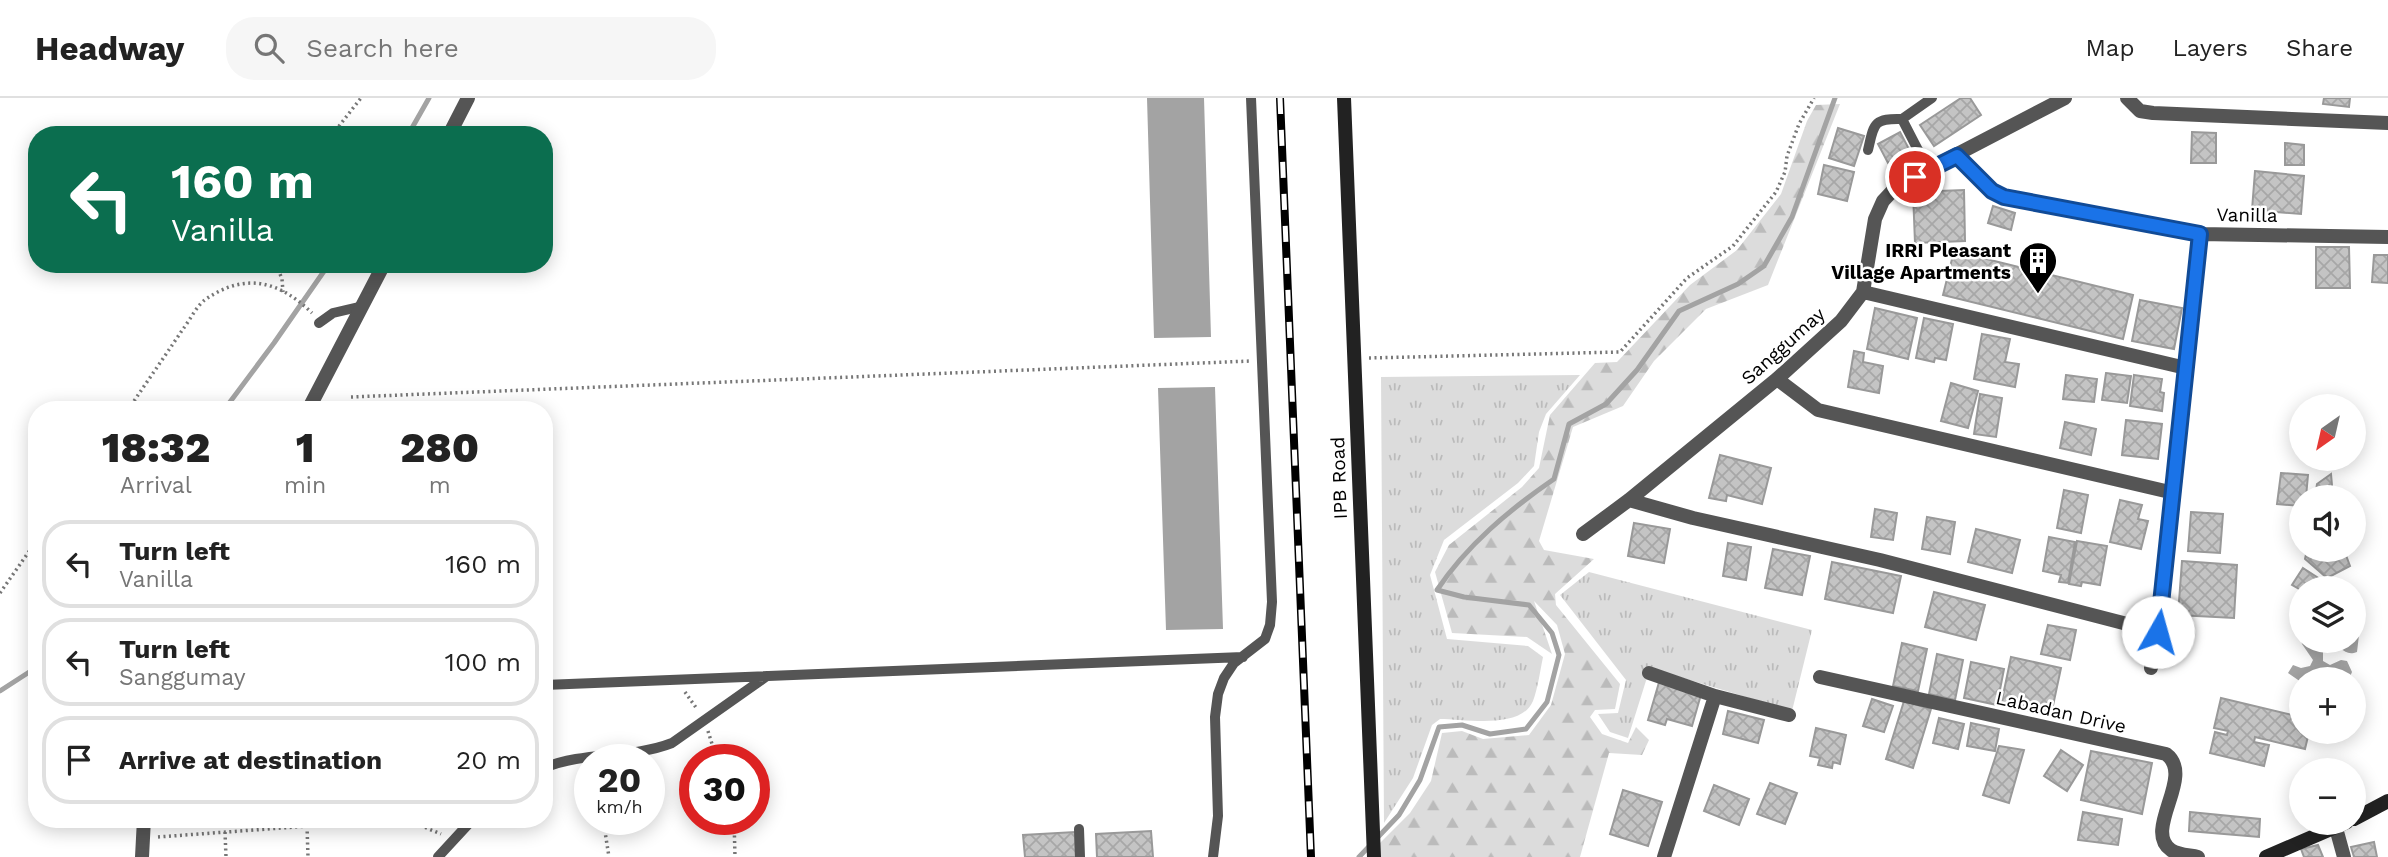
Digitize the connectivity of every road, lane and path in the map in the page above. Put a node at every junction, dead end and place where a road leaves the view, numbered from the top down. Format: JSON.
{"nodes":[{"id":1,"x":361,"y":98,"type":"edge"},
{"id":2,"x":468,"y":98,"type":"edge"},
{"id":3,"x":1251,"y":98,"type":"edge"},
{"id":4,"x":1344,"y":98,"type":"edge"},
{"id":5,"x":1814,"y":98,"type":"edge"},
{"id":6,"x":1932,"y":98,"type":"edge"},
{"id":7,"x":2065,"y":98,"type":"edge"},
{"id":8,"x":2127,"y":98,"type":"edge"},
{"id":9,"x":1902,"y":119,"type":"junction"},
{"id":10,"x":2388,"y":123,"type":"edge"},
{"id":11,"x":339,"y":126,"type":"edge"},
{"id":12,"x":454,"y":126,"type":"edge"},
{"id":13,"x":1868,"y":150,"type":"dead end"},
{"id":14,"x":1957,"y":156,"type":"junction"},
{"id":15,"x":1932,"y":168,"type":"junction"},
{"id":16,"x":2200,"y":234,"type":"junction"},
{"id":17,"x":2388,"y":237,"type":"edge"},
{"id":18,"x":280,"y":273,"type":"edge"},
{"id":19,"x":380,"y":273,"type":"edge"},
{"id":20,"x":1863,"y":292,"type":"junction"},
{"id":21,"x":283,"y":293,"type":"junction"},
{"id":22,"x":363,"y":306,"type":"junction"},
{"id":23,"x":317,"y":320,"type":"joint"},
{"id":24,"x":1353,"y":358,"type":"junction"},
{"id":25,"x":1260,"y":361,"type":"junction"},
{"id":26,"x":2186,"y":368,"type":"junction"},
{"id":27,"x":1777,"y":379,"type":"junction"},
{"id":28,"x":351,"y":397,"type":"dead end"},
{"id":29,"x":134,"y":401,"type":"edge"},
{"id":30,"x":313,"y":401,"type":"edge"},
{"id":31,"x":2174,"y":493,"type":"junction"},
{"id":32,"x":1629,"y":500,"type":"junction"},
{"id":33,"x":1583,"y":534,"type":"dead end"},
{"id":34,"x":28,"y":553,"type":"edge"},
{"id":35,"x":0,"y":593,"type":"edge"},
{"id":36,"x":2158,"y":632,"type":"junction"},
{"id":37,"x":1242,"y":657,"type":"junction"},
{"id":38,"x":2151,"y":668,"type":"dead end"},
{"id":39,"x":1649,"y":673,"type":"dead end"},
{"id":40,"x":767,"y":676,"type":"junction"},
{"id":41,"x":1820,"y":677,"type":"dead end"},
{"id":42,"x":553,"y":685,"type":"edge"},
{"id":43,"x":1716,"y":696,"type":"junction"},
{"id":44,"x":1789,"y":715,"type":"dead end"},
{"id":45,"x":553,"y":766,"type":"edge"},
{"id":46,"x":2388,"y":801,"type":"edge"},
{"id":47,"x":2366,"y":813,"type":"edge"},
{"id":48,"x":143,"y":828,"type":"edge"},
{"id":49,"x":280,"y":828,"type":"edge"},
{"id":50,"x":307,"y":828,"type":"edge"},
{"id":51,"x":427,"y":828,"type":"edge"},
{"id":52,"x":464,"y":828,"type":"edge"},
{"id":53,"x":1079,"y":829,"type":"dead end"},
{"id":54,"x":225,"y":832,"type":"junction"},
{"id":55,"x":606,"y":835,"type":"edge"},
{"id":56,"x":734,"y":835,"type":"edge"},
{"id":57,"x":2318,"y":835,"type":"edge"},
{"id":58,"x":2342,"y":835,"type":"edge"},
{"id":59,"x":142,"y":838,"type":"junction"},
{"id":60,"x":454,"y":839,"type":"junction"},
{"id":61,"x":142,"y":857,"type":"edge"},
{"id":62,"x":226,"y":857,"type":"edge"},
{"id":63,"x":308,"y":857,"type":"edge"},
{"id":64,"x":438,"y":857,"type":"edge"},
{"id":65,"x":609,"y":857,"type":"edge"},
{"id":66,"x":735,"y":857,"type":"edge"},
{"id":67,"x":1080,"y":857,"type":"edge"},
{"id":68,"x":1213,"y":857,"type":"edge"},
{"id":69,"x":1374,"y":857,"type":"edge"},
{"id":70,"x":1664,"y":857,"type":"edge"},
{"id":71,"x":2198,"y":857,"type":"edge"},
{"id":72,"x":2266,"y":857,"type":"edge"},
{"id":73,"x":2344,"y":857,"type":"edge"}],
"edges":[{"from":1,"to":11,"type":"path"},
{"from":2,"to":12,"type":"street"},
{"from":3,"to":25,"type":"lane"},
{"from":4,"to":24,"type":"street","name":"IPB Road"},
{"from":5,"to":24,"type":"path"},
{"from":6,"to":9,"type":"lane"},
{"from":7,"to":14,"type":"street","name":"Sanggumay"},
{"from":8,"to":10,"type":"street"},
{"from":9,"to":13,"type":"lane"},
{"from":9,"to":15,"type":"lane"},
{"from":14,"to":15,"type":"street","name":"Sanggumay"},
{"from":14,"to":16,"type":"street","name":"Vanilla"},
{"from":15,"to":20,"type":"street","name":"Sanggumay"},
{"from":16,"to":17,"type":"street","name":"Vanilla"},
{"from":16,"to":26,"type":"street"},
{"from":18,"to":21,"type":"path"},
{"from":19,"to":22,"type":"street"},
{"from":20,"to":26,"type":"street"},
{"from":20,"to":27,"type":"street","name":"Sanggumay"},
{"from":21,"to":23,"type":"path"},
{"from":21,"to":29,"type":"path"},
{"from":22,"to":23,"type":"lane"},
{"from":22,"to":30,"type":"street"},
{"from":24,"to":69,"type":"street","name":"IPB Road"},
{"from":25,"to":28,"type":"path"},
{"from":25,"to":37,"type":"lane"},
{"from":26,"to":31,"type":"street"},
{"from":27,"to":31,"type":"street"},
{"from":27,"to":32,"type":"street","name":"Sanggumay"},
{"from":31,"to":36,"type":"street"},
{"from":32,"to":33,"type":"street","name":"Sanggumay"},
{"from":32,"to":36,"type":"street"},
{"from":34,"to":35,"type":"path"},
{"from":36,"to":38,"type":"street"},
{"from":37,"to":40,"type":"lane"},
{"from":37,"to":68,"type":"lane"},
{"from":39,"to":43,"type":"street"},
{"from":40,"to":42,"type":"lane"},
{"from":40,"to":45,"type":"lane"},
{"from":41,"to":71,"type":"street","name":"Labadan Drive"},
{"from":43,"to":44,"type":"street"},
{"from":43,"to":70,"type":"street"},
{"from":46,"to":47,"type":"street"},
{"from":48,"to":59,"type":"street"},
{"from":49,"to":54,"type":"path"},
{"from":50,"to":63,"type":"path"},
{"from":51,"to":60,"type":"path"},
{"from":52,"to":60,"type":"lane"},
{"from":53,"to":67,"type":"lane"},
{"from":54,"to":59,"type":"path"},
{"from":54,"to":62,"type":"path"},
{"from":55,"to":65,"type":"path"},
{"from":56,"to":66,"type":"path"},
{"from":57,"to":72,"type":"street"},
{"from":58,"to":73,"type":"street"},
{"from":59,"to":61,"type":"street"},
{"from":60,"to":64,"type":"lane"}]}
